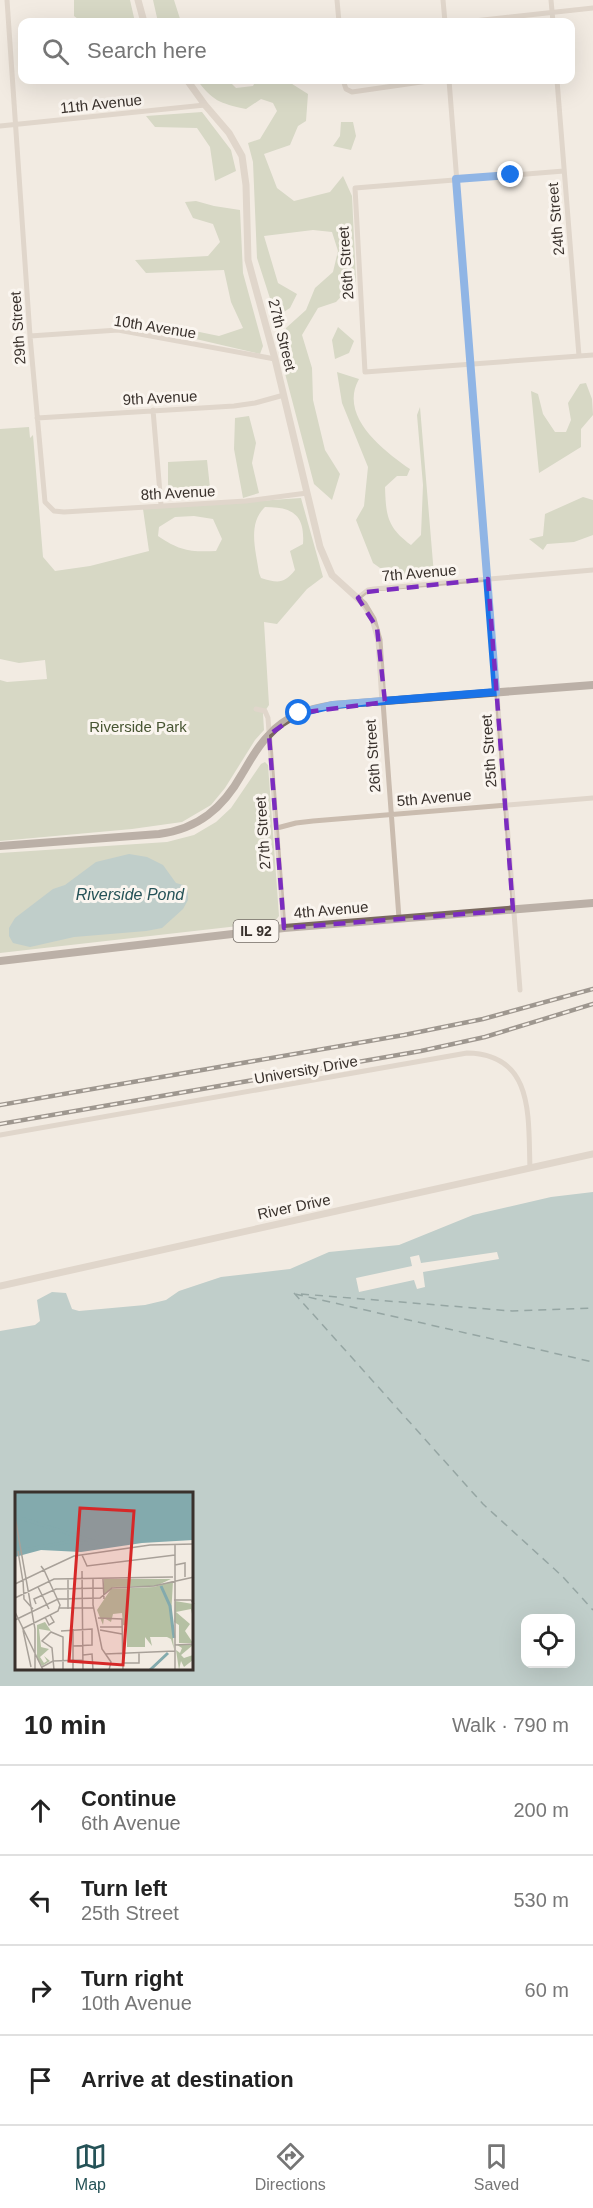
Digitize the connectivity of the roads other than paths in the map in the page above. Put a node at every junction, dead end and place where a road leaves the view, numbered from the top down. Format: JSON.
{"nodes":[{"id":1,"x":7,"y":0,"type":"edge"},
{"id":2,"x":138,"y":0,"type":"edge"},
{"id":3,"x":337,"y":0,"type":"edge"},
{"id":4,"x":443,"y":0,"type":"edge"},
{"id":5,"x":551,"y":0,"type":"edge"},
{"id":6,"x":593,"y":8,"type":"edge"},
{"id":7,"x":552,"y":13,"type":"junction"},
{"id":8,"x":142,"y":18,"type":"edge"},
{"id":9,"x":339,"y":18,"type":"edge"},
{"id":10,"x":445,"y":18,"type":"edge"},
{"id":11,"x":504,"y":18,"type":"edge"},
{"id":12,"x":553,"y":18,"type":"edge"},
{"id":13,"x":8,"y":21,"type":"junction"},
{"id":14,"x":0,"y":22,"type":"edge"},
{"id":15,"x":190,"y":84,"type":"edge"},
{"id":16,"x":344,"y":84,"type":"edge"},
{"id":17,"x":407,"y":84,"type":"edge"},
{"id":18,"x":449,"y":84,"type":"edge"},
{"id":19,"x":557,"y":84,"type":"edge"},
{"id":20,"x":205,"y":105,"type":"junction"},
{"id":21,"x":16,"y":124,"type":"junction"},
{"id":22,"x":0,"y":126,"type":"edge"},
{"id":23,"x":564,"y":171,"type":"junction"},
{"id":24,"x":456,"y":179,"type":"junction"},
{"id":25,"x":30,"y":336,"type":"junction"},
{"id":26,"x":593,"y":355,"type":"edge"},
{"id":27,"x":579,"y":356,"type":"junction"},
{"id":28,"x":275,"y":359,"type":"junction"},
{"id":29,"x":470,"y":364,"type":"junction"},
{"id":30,"x":284,"y":395,"type":"junction"},
{"id":31,"x":153,"y":411,"type":"junction"},
{"id":32,"x":37,"y":418,"type":"junction"},
{"id":33,"x":307,"y":493,"type":"junction"},
{"id":34,"x":161,"y":505,"type":"junction"},
{"id":35,"x":51,"y":509,"type":"joint"},
{"id":36,"x":593,"y":570,"type":"edge"},
{"id":37,"x":488,"y":579,"type":"junction"},
{"id":38,"x":358,"y":598,"type":"junction"},
{"id":39,"x":593,"y":685,"type":"edge"},
{"id":40,"x":496,"y":692,"type":"junction"},
{"id":41,"x":383,"y":702,"type":"junction"},
{"id":42,"x":256,"y":709,"type":"dead end"},
{"id":43,"x":269,"y":735,"type":"junction"},
{"id":44,"x":593,"y":798,"type":"edge"},
{"id":45,"x":505,"y":805,"type":"junction"},
{"id":46,"x":391,"y":815,"type":"junction"},
{"id":47,"x":277,"y":828,"type":"junction"},
{"id":48,"x":0,"y":846,"type":"edge"},
{"id":49,"x":593,"y":903,"type":"edge"},
{"id":50,"x":513,"y":909,"type":"junction"},
{"id":51,"x":399,"y":918,"type":"junction"},
{"id":52,"x":284,"y":928,"type":"junction"},
{"id":53,"x":0,"y":961,"type":"edge"},
{"id":54,"x":520,"y":990,"type":"dead end"},
{"id":55,"x":0,"y":1135,"type":"edge"},
{"id":56,"x":593,"y":1154,"type":"edge"},
{"id":57,"x":530,"y":1168,"type":"junction"},
{"id":58,"x":0,"y":1286,"type":"edge"}],
"edges":[{"from":1,"to":13,"type":"street","name":"29th Street"},
{"from":2,"to":8,"type":"street"},
{"from":3,"to":9,"type":"street"},
{"from":4,"to":10,"type":"street"},
{"from":5,"to":7,"type":"street"},
{"from":6,"to":7,"type":"street"},
{"from":7,"to":11,"type":"street"},
{"from":7,"to":12,"type":"street"},
{"from":13,"to":14,"type":"street"},
{"from":13,"to":21,"type":"street","name":"29th Street"},
{"from":15,"to":20,"type":"street","name":"27th Street"},
{"from":16,"to":17,"type":"street"},
{"from":18,"to":24,"type":"street","name":"25th Street"},
{"from":19,"to":23,"type":"street","name":"24th Street"},
{"from":20,"to":21,"type":"street","name":"11th Avenue"},
{"from":20,"to":28,"type":"street","name":"27th Street"},
{"from":21,"to":22,"type":"street","name":"11th Avenue"},
{"from":21,"to":25,"type":"street","name":"29th Street"},
{"from":23,"to":24,"type":"street"},
{"from":23,"to":27,"type":"street","name":"24th Street"},
{"from":24,"to":29,"type":"street","name":"25th Street"},
{"from":24,"to":29,"type":"street","name":"26th Street"},
{"from":25,"to":28,"type":"street","name":"10th Avenue"},
{"from":25,"to":32,"type":"street","name":"29th Street"},
{"from":26,"to":27,"type":"street"},
{"from":27,"to":29,"type":"street"},
{"from":28,"to":30,"type":"street","name":"27th Street"},
{"from":29,"to":37,"type":"street","name":"25th Street"},
{"from":30,"to":31,"type":"street","name":"9th Avenue"},
{"from":30,"to":33,"type":"street","name":"27th Street"},
{"from":31,"to":32,"type":"street","name":"9th Avenue"},
{"from":31,"to":34,"type":"street"},
{"from":32,"to":35,"type":"street","name":"29th Street"},
{"from":33,"to":34,"type":"street","name":"8th Avenue"},
{"from":33,"to":38,"type":"street","name":"27th Street"},
{"from":34,"to":35,"type":"street","name":"8th Avenue"},
{"from":36,"to":37,"type":"street","name":"7th Avenue"},
{"from":37,"to":38,"type":"street","name":"7th Avenue"},
{"from":37,"to":40,"type":"street","name":"25th Street"},
{"from":38,"to":41,"type":"street","name":"26th Street"},
{"from":39,"to":40,"type":"main road"},
{"from":40,"to":41,"type":"main road"},
{"from":40,"to":45,"type":"street","name":"25th Street"},
{"from":41,"to":43,"type":"main road"},
{"from":41,"to":46,"type":"street","name":"26th Street"},
{"from":42,"to":43,"type":"street","name":"27th Street"},
{"from":43,"to":47,"type":"street","name":"27th Street"},
{"from":43,"to":48,"type":"main road"},
{"from":44,"to":45,"type":"street","name":"5th Avenue"},
{"from":45,"to":46,"type":"street","name":"5th Avenue"},
{"from":45,"to":50,"type":"street","name":"25th Street"},
{"from":46,"to":47,"type":"street","name":"5th Avenue"},
{"from":46,"to":51,"type":"street","name":"26th Street"},
{"from":47,"to":52,"type":"street","name":"27th Street"},
{"from":49,"to":50,"type":"main road","name":"4th Avenue","number":"IL 92"},
{"from":50,"to":51,"type":"main road","name":"4th Avenue","number":"IL 92"},
{"from":50,"to":54,"type":"street","name":"25th Street"},
{"from":51,"to":52,"type":"main road","name":"4th Avenue","number":"IL 92"},
{"from":52,"to":53,"type":"main road","name":"4th Avenue","number":"IL 92"},
{"from":55,"to":57,"type":"street","name":"University Drive"},
{"from":56,"to":57,"type":"street","name":"River Drive"},
{"from":57,"to":58,"type":"street","name":"River Drive"}]}
